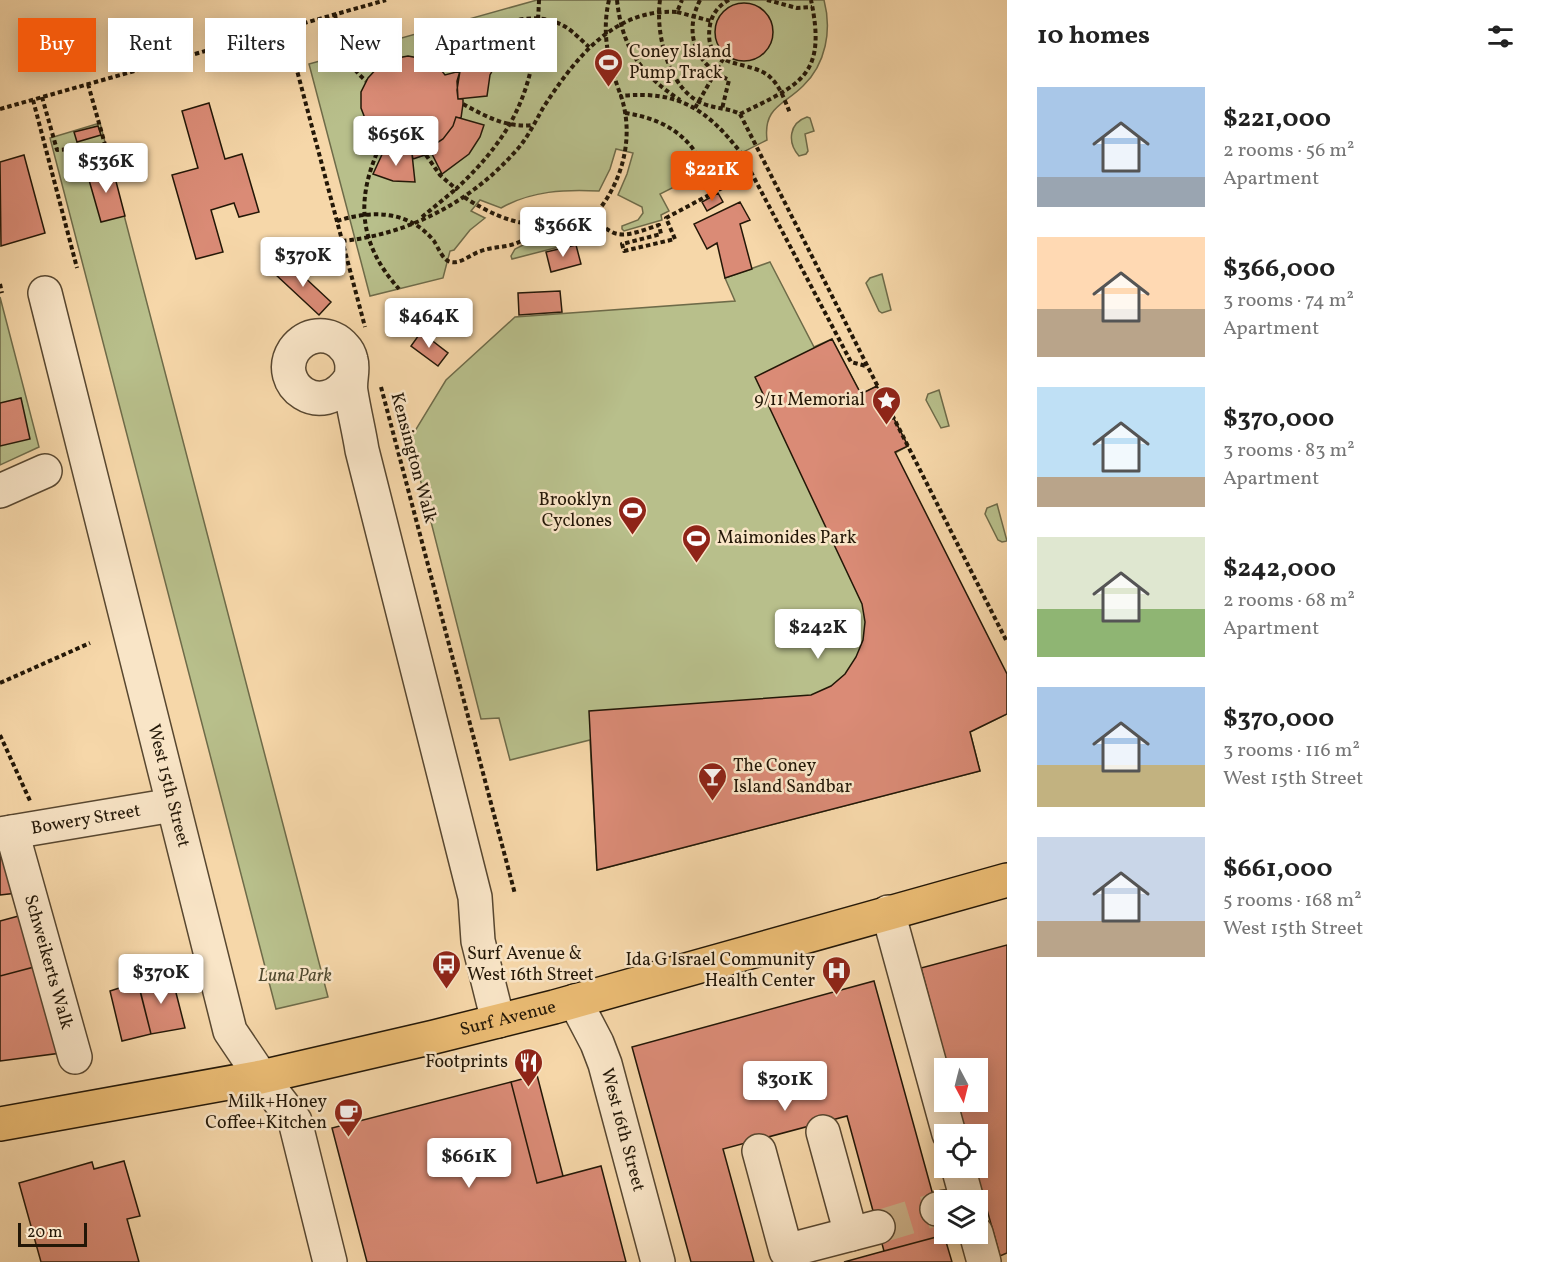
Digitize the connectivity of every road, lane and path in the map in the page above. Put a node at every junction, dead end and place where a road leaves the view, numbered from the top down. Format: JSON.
{"nodes":[{"id":1,"x":386,"y":0,"type":"edge"},
{"id":2,"x":539,"y":0,"type":"edge"},
{"id":3,"x":609,"y":0,"type":"edge"},
{"id":4,"x":617,"y":0,"type":"edge"},
{"id":5,"x":660,"y":0,"type":"edge"},
{"id":6,"x":682,"y":0,"type":"edge"},
{"id":7,"x":700,"y":0,"type":"edge"},
{"id":8,"x":729,"y":0,"type":"edge"},
{"id":9,"x":767,"y":0,"type":"edge"},
{"id":10,"x":811,"y":0,"type":"edge"},
{"id":11,"x":812,"y":7,"type":"junction"},
{"id":12,"x":677,"y":12,"type":"junction"},
{"id":13,"x":658,"y":13,"type":"junction"},
{"id":14,"x":335,"y":14,"type":"junction"},
{"id":15,"x":694,"y":15,"type":"junction"},
{"id":16,"x":538,"y":18,"type":"edge"},
{"id":17,"x":711,"y":21,"type":"junction"},
{"id":18,"x":306,"y":23,"type":"edge"},
{"id":19,"x":557,"y":24,"type":"edge"},
{"id":20,"x":621,"y":24,"type":"junction"},
{"id":21,"x":605,"y":34,"type":"junction"},
{"id":22,"x":589,"y":47,"type":"junction"},
{"id":23,"x":205,"y":52,"type":"edge"},
{"id":24,"x":723,"y":59,"type":"junction"},
{"id":25,"x":298,"y":72,"type":"edge"},
{"id":26,"x":531,"y":72,"type":"edge"},
{"id":27,"x":715,"y":73,"type":"junction"},
{"id":28,"x":366,"y":81,"type":"dead end"},
{"id":29,"x":88,"y":84,"type":"junction"},
{"id":30,"x":781,"y":94,"type":"junction"},
{"id":31,"x":621,"y":96,"type":"junction"},
{"id":32,"x":42,"y":97,"type":"junction"},
{"id":33,"x":33,"y":100,"type":"junction"},
{"id":34,"x":698,"y":101,"type":"junction"},
{"id":35,"x":686,"y":103,"type":"junction"},
{"id":36,"x":463,"y":104,"type":"dead end"},
{"id":37,"x":695,"y":108,"type":"junction"},
{"id":38,"x":722,"y":108,"type":"junction"},
{"id":39,"x":0,"y":109,"type":"edge"},
{"id":40,"x":625,"y":113,"type":"junction"},
{"id":41,"x":790,"y":113,"type":"dead end"},
{"id":42,"x":740,"y":114,"type":"junction"},
{"id":43,"x":510,"y":124,"type":"junction"},
{"id":44,"x":533,"y":125,"type":"junction"},
{"id":45,"x":383,"y":141,"type":"dead end"},
{"id":46,"x":426,"y":155,"type":"dead end"},
{"id":47,"x":752,"y":172,"type":"junction"},
{"id":48,"x":456,"y":189,"type":"junction"},
{"id":49,"x":711,"y":196,"type":"junction"},
{"id":50,"x":464,"y":197,"type":"junction"},
{"id":51,"x":364,"y":215,"type":"junction"},
{"id":52,"x":337,"y":220,"type":"junction"},
{"id":53,"x":414,"y":223,"type":"junction"},
{"id":54,"x":587,"y":223,"type":"junction"},
{"id":55,"x":531,"y":226,"type":"junction"},
{"id":56,"x":369,"y":238,"type":"junction"},
{"id":57,"x":342,"y":241,"type":"junction"},
{"id":58,"x":77,"y":268,"type":"dead end"},
{"id":59,"x":0,"y":284,"type":"edge"},
{"id":60,"x":399,"y":289,"type":"dead end"},
{"id":61,"x":2,"y":292,"type":"dead end"},
{"id":62,"x":45,"y":293,"type":"dead end"},
{"id":63,"x":365,"y":328,"type":"dead end"},
{"id":64,"x":867,"y":366,"type":"junction"},
{"id":65,"x":365,"y":383,"type":"junction"},
{"id":66,"x":314,"y":398,"type":"junction"},
{"id":67,"x":362,"y":450,"type":"junction"},
{"id":68,"x":45,"y":471,"type":"dead end"},
{"id":69,"x":0,"y":492,"type":"edge"},
{"id":70,"x":1007,"y":642,"type":"edge"},
{"id":71,"x":90,"y":643,"type":"dead end"},
{"id":72,"x":0,"y":683,"type":"edge"},
{"id":73,"x":0,"y":735,"type":"edge"},
{"id":74,"x":173,"y":805,"type":"junction"},
{"id":75,"x":18,"y":831,"type":"edge"},
{"id":76,"x":1007,"y":880,"type":"edge"},
{"id":77,"x":515,"y":894,"type":"dead end"},
{"id":78,"x":888,"y":912,"type":"junction"},
{"id":79,"x":575,"y":1001,"type":"junction"},
{"id":80,"x":498,"y":1021,"type":"junction"},
{"id":81,"x":75,"y":1057,"type":"dead end"},
{"id":82,"x":261,"y":1077,"type":"junction"},
{"id":83,"x":0,"y":1124,"type":"edge"},
{"id":84,"x":946,"y":1124,"type":"edge"},
{"id":85,"x":823,"y":1132,"type":"dead end"},
{"id":86,"x":759,"y":1151,"type":"dead end"},
{"id":87,"x":979,"y":1244,"type":"edge"},
{"id":88,"x":330,"y":1262,"type":"edge"},
{"id":89,"x":658,"y":1262,"type":"edge"},
{"id":90,"x":984,"y":1262,"type":"edge"}],
"edges":[{"from":1,"to":14,"type":"path"},
{"from":2,"to":16,"type":"path"},
{"from":3,"to":21,"type":"path"},
{"from":4,"to":20,"type":"path"},
{"from":5,"to":13,"type":"path"},
{"from":6,"to":12,"type":"path"},
{"from":7,"to":15,"type":"path"},
{"from":8,"to":17,"type":"path"},
{"from":9,"to":11,"type":"path"},
{"from":10,"to":11,"type":"path"},
{"from":11,"to":30,"type":"path"},
{"from":12,"to":13,"type":"path"},
{"from":12,"to":15,"type":"path"},
{"from":13,"to":20,"type":"path"},
{"from":13,"to":34,"type":"path"},
{"from":14,"to":18,"type":"path"},
{"from":14,"to":28,"type":"path"},
{"from":15,"to":17,"type":"path"},
{"from":15,"to":27,"type":"path"},
{"from":17,"to":24,"type":"path"},
{"from":19,"to":22,"type":"path"},
{"from":20,"to":21,"type":"path"},
{"from":20,"to":35,"type":"path"},
{"from":21,"to":22,"type":"path"},
{"from":21,"to":31,"type":"path"},
{"from":22,"to":44,"type":"path"},
{"from":23,"to":29,"type":"path"},
{"from":24,"to":27,"type":"path"},
{"from":24,"to":30,"type":"path"},
{"from":25,"to":52,"type":"path"},
{"from":26,"to":43,"type":"path"},
{"from":27,"to":34,"type":"path"},
{"from":27,"to":38,"type":"path"},
{"from":29,"to":32,"type":"path"},
{"from":29,"to":32,"type":"path"},
{"from":30,"to":41,"type":"path"},
{"from":30,"to":42,"type":"path"},
{"from":31,"to":35,"type":"path"},
{"from":31,"to":40,"type":"path"},
{"from":32,"to":33,"type":"path"},
{"from":33,"to":39,"type":"path"},
{"from":33,"to":58,"type":"path"},
{"from":34,"to":37,"type":"path"},
{"from":34,"to":38,"type":"path"},
{"from":35,"to":37,"type":"path"},
{"from":36,"to":43,"type":"path"},
{"from":37,"to":47,"type":"path"},
{"from":38,"to":42,"type":"path"},
{"from":40,"to":49,"type":"path"},
{"from":40,"to":54,"type":"path"},
{"from":42,"to":64,"type":"path"},
{"from":43,"to":44,"type":"path"},
{"from":43,"to":48,"type":"path"},
{"from":44,"to":50,"type":"path"},
{"from":45,"to":51,"type":"path"},
{"from":46,"to":48,"type":"path"},
{"from":47,"to":49,"type":"path"},
{"from":47,"to":64,"type":"path"},
{"from":48,"to":53,"type":"path"},
{"from":49,"to":54,"type":"path"},
{"from":50,"to":53,"type":"path"},
{"from":50,"to":55,"type":"path"},
{"from":51,"to":52,"type":"path"},
{"from":51,"to":53,"type":"path"},
{"from":51,"to":56,"type":"path"},
{"from":52,"to":57,"type":"path"},
{"from":53,"to":55,"type":"path"},
{"from":53,"to":56,"type":"path"},
{"from":54,"to":55,"type":"path"},
{"from":56,"to":57,"type":"path"},
{"from":56,"to":60,"type":"path"},
{"from":57,"to":63,"type":"path"},
{"from":59,"to":61,"type":"path"},
{"from":62,"to":74,"type":"street","name":"West 15th Street"},
{"from":64,"to":70,"type":"path"},
{"from":65,"to":66,"type":"street"},
{"from":65,"to":66,"type":"street"},
{"from":65,"to":67,"type":"street"},
{"from":65,"to":77,"type":"path","name":"Kensington Walk"},
{"from":66,"to":67,"type":"street"},
{"from":67,"to":80,"type":"street"},
{"from":68,"to":69,"type":"street"},
{"from":71,"to":72,"type":"path"},
{"from":73,"to":75,"type":"path"},
{"from":74,"to":75,"type":"street","name":"Bowery Street"},
{"from":74,"to":82,"type":"street","name":"West 15th Street"},
{"from":75,"to":81,"type":"street","name":"Schweikerts Walk"},
{"from":76,"to":78,"type":"main road","name":"Surf Avenue"},
{"from":78,"to":79,"type":"main road","name":"Surf Avenue"},
{"from":78,"to":84,"type":"street"},
{"from":79,"to":80,"type":"main road","name":"Surf Avenue"},
{"from":79,"to":89,"type":"street","name":"West 16th Street"},
{"from":80,"to":82,"type":"main road","name":"Surf Avenue"},
{"from":82,"to":83,"type":"main road","name":"Surf Avenue"},
{"from":82,"to":88,"type":"street","name":"West 15th Street"},
{"from":85,"to":86,"type":"street"},
{"from":87,"to":90,"type":"street"}]}
